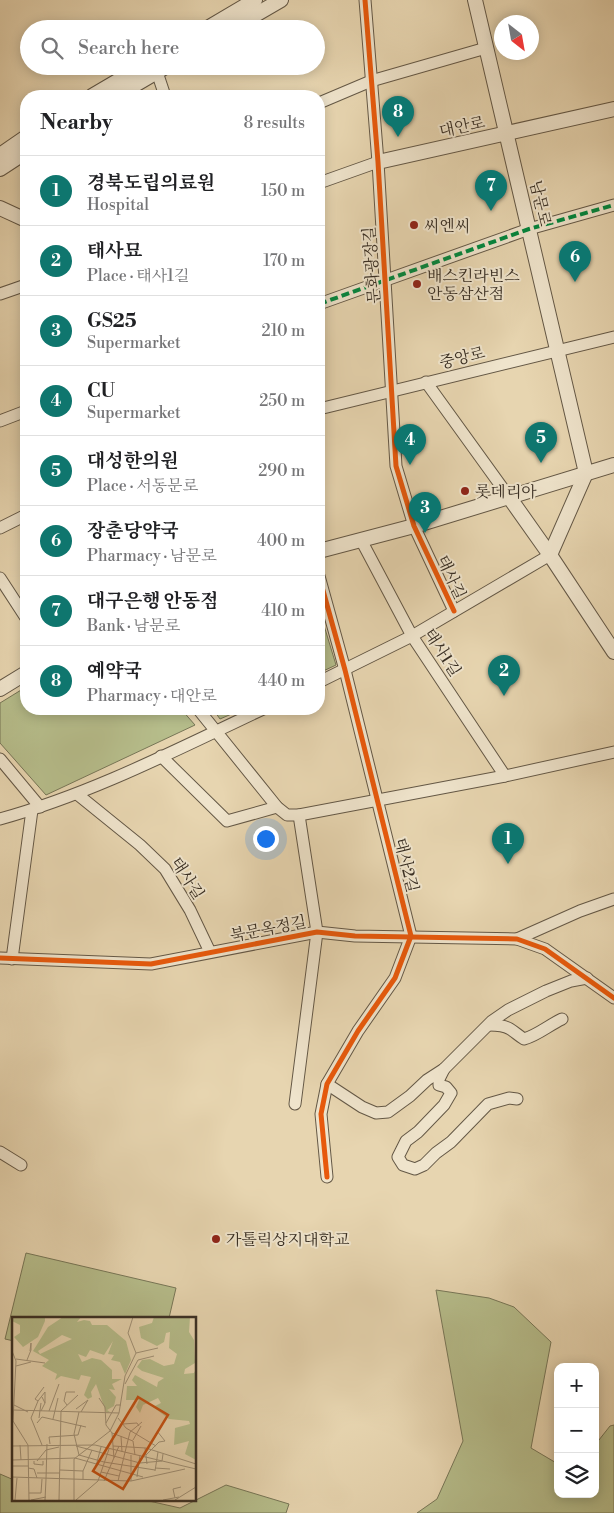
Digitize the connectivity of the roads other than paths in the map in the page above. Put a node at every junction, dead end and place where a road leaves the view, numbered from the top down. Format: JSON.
{"nodes":[{"id":1,"x":255,"y":0,"type":"edge"},
{"id":2,"x":281,"y":0,"type":"edge"},
{"id":3,"x":365,"y":0,"type":"edge"},
{"id":4,"x":475,"y":0,"type":"edge"},
{"id":5,"x":221,"y":20,"type":"edge"},
{"id":6,"x":247,"y":20,"type":"edge"},
{"id":7,"x":486,"y":48,"type":"junction"},
{"id":8,"x":128,"y":75,"type":"edge"},
{"id":9,"x":152,"y":75,"type":"edge"},
{"id":10,"x":163,"y":75,"type":"edge"},
{"id":11,"x":371,"y":80,"type":"junction"},
{"id":12,"x":102,"y":90,"type":"edge"},
{"id":13,"x":126,"y":90,"type":"edge"},
{"id":14,"x":164,"y":90,"type":"edge"},
{"id":15,"x":325,"y":100,"type":"edge"},
{"id":16,"x":614,"y":109,"type":"edge"},
{"id":17,"x":506,"y":134,"type":"junction"},
{"id":18,"x":20,"y":141,"type":"edge"},
{"id":19,"x":0,"y":155,"type":"edge"},
{"id":20,"x":20,"y":156,"type":"edge"},
{"id":21,"x":378,"y":162,"type":"junction"},
{"id":22,"x":0,"y":169,"type":"edge"},
{"id":23,"x":325,"y":181,"type":"edge"},
{"id":24,"x":614,"y":205,"type":"edge"},
{"id":25,"x":0,"y":208,"type":"edge"},
{"id":26,"x":20,"y":217,"type":"edge"},
{"id":27,"x":528,"y":229,"type":"junction"},
{"id":28,"x":385,"y":280,"type":"junction"},
{"id":29,"x":20,"y":287,"type":"edge"},
{"id":30,"x":0,"y":294,"type":"edge"},
{"id":31,"x":325,"y":302,"type":"edge"},
{"id":32,"x":614,"y":337,"type":"edge"},
{"id":33,"x":557,"y":350,"type":"junction"},
{"id":34,"x":426,"y":382,"type":"junction"},
{"id":35,"x":392,"y":392,"type":"junction"},
{"id":36,"x":325,"y":408,"type":"edge"},
{"id":37,"x":20,"y":413,"type":"edge"},
{"id":38,"x":0,"y":421,"type":"edge"},
{"id":39,"x":614,"y":465,"type":"edge"},
{"id":40,"x":586,"y":473,"type":"junction"},
{"id":41,"x":509,"y":497,"type":"junction"},
{"id":42,"x":20,"y":519,"type":"edge"},
{"id":43,"x":414,"y":526,"type":"junction"},
{"id":44,"x":0,"y":528,"type":"edge"},
{"id":45,"x":361,"y":540,"type":"junction"},
{"id":46,"x":325,"y":550,"type":"edge"},
{"id":47,"x":550,"y":555,"type":"junction"},
{"id":48,"x":0,"y":578,"type":"edge"},
{"id":49,"x":325,"y":597,"type":"edge"},
{"id":50,"x":20,"y":609,"type":"edge"},
{"id":51,"x":454,"y":611,"type":"junction"},
{"id":52,"x":412,"y":636,"type":"junction"},
{"id":53,"x":614,"y":652,"type":"edge"},
{"id":54,"x":346,"y":670,"type":"junction"},
{"id":55,"x":20,"y":676,"type":"edge"},
{"id":56,"x":325,"y":679,"type":"edge"},
{"id":57,"x":0,"y":688,"type":"edge"},
{"id":58,"x":203,"y":715,"type":"edge"},
{"id":59,"x":250,"y":715,"type":"edge"},
{"id":60,"x":216,"y":731,"type":"junction"},
{"id":61,"x":614,"y":752,"type":"edge"},
{"id":62,"x":161,"y":756,"type":"junction"},
{"id":63,"x":0,"y":759,"type":"edge"},
{"id":64,"x":505,"y":776,"type":"junction"},
{"id":65,"x":77,"y":794,"type":"junction"},
{"id":66,"x":378,"y":800,"type":"junction"},
{"id":67,"x":277,"y":807,"type":"junction"},
{"id":68,"x":36,"y":808,"type":"junction"},
{"id":69,"x":299,"y":816,"type":"junction"},
{"id":70,"x":0,"y":818,"type":"edge"},
{"id":71,"x":614,"y":899,"type":"edge"},
{"id":72,"x":317,"y":932,"type":"junction"},
{"id":73,"x":411,"y":936,"type":"junction"},
{"id":74,"x":517,"y":939,"type":"junction"},
{"id":75,"x":210,"y":952,"type":"junction"},
{"id":76,"x":0,"y":958,"type":"edge"},
{"id":77,"x":12,"y":959,"type":"junction"},
{"id":78,"x":587,"y":978,"type":"junction"},
{"id":79,"x":614,"y":998,"type":"edge"},
{"id":80,"x":562,"y":1019,"type":"dead end"},
{"id":81,"x":488,"y":1025,"type":"junction"},
{"id":82,"x":444,"y":1069,"type":"junction"},
{"id":83,"x":327,"y":1084,"type":"junction"},
{"id":84,"x":517,"y":1099,"type":"dead end"},
{"id":85,"x":295,"y":1104,"type":"dead end"},
{"id":86,"x":0,"y":1152,"type":"edge"},
{"id":87,"x":20,"y":1165,"type":"dead end"},
{"id":88,"x":328,"y":1177,"type":"dead end"}],
"edges":[{"from":1,"to":5,"type":"street"},
{"from":2,"to":6,"type":"street"},
{"from":3,"to":11,"type":"street","name":"문화광장길"},
{"from":4,"to":7,"type":"street","name":"남문로"},
{"from":7,"to":11,"type":"street"},
{"from":7,"to":17,"type":"street","name":"남문로"},
{"from":8,"to":12,"type":"street"},
{"from":9,"to":13,"type":"street"},
{"from":10,"to":14,"type":"street"},
{"from":11,"to":15,"type":"street"},
{"from":11,"to":21,"type":"street","name":"문화광장길"},
{"from":16,"to":17,"type":"street","name":"대안로"},
{"from":17,"to":21,"type":"street","name":"대안로"},
{"from":17,"to":27,"type":"street","name":"남문로"},
{"from":18,"to":19,"type":"street"},
{"from":20,"to":22,"type":"street"},
{"from":21,"to":23,"type":"street","name":"대안로"},
{"from":21,"to":28,"type":"street","name":"문화광장길"},
{"from":24,"to":27,"type":"street"},
{"from":25,"to":26,"type":"street"},
{"from":27,"to":28,"type":"street"},
{"from":27,"to":33,"type":"street","name":"남문로"},
{"from":28,"to":31,"type":"street"},
{"from":28,"to":35,"type":"street","name":"문화광장길"},
{"from":29,"to":30,"type":"street"},
{"from":32,"to":33,"type":"street","name":"중앙로"},
{"from":33,"to":34,"type":"street","name":"중앙로"},
{"from":33,"to":40,"type":"street","name":"남문로"},
{"from":34,"to":35,"type":"street","name":"중앙로"},
{"from":34,"to":41,"type":"street"},
{"from":35,"to":36,"type":"street","name":"중앙로"},
{"from":35,"to":43,"type":"street","name":"문화광장길"},
{"from":37,"to":38,"type":"street"},
{"from":39,"to":40,"type":"street"},
{"from":40,"to":41,"type":"street"},
{"from":40,"to":47,"type":"street"},
{"from":41,"to":43,"type":"street"},
{"from":41,"to":47,"type":"street"},
{"from":42,"to":44,"type":"street"},
{"from":43,"to":45,"type":"street"},
{"from":43,"to":51,"type":"street","name":"태사길"},
{"from":45,"to":46,"type":"street"},
{"from":45,"to":52,"type":"street","name":"태사1길"},
{"from":47,"to":51,"type":"street","name":"태사길"},
{"from":47,"to":53,"type":"street"},
{"from":48,"to":50,"type":"street"},
{"from":49,"to":54,"type":"street","name":"태사2길"},
{"from":51,"to":52,"type":"street","name":"태사길"},
{"from":52,"to":54,"type":"street","name":"태사길"},
{"from":52,"to":64,"type":"street","name":"태사1길"},
{"from":54,"to":56,"type":"street","name":"태사길"},
{"from":54,"to":66,"type":"street","name":"태사2길"},
{"from":55,"to":57,"type":"street"},
{"from":58,"to":60,"type":"street"},
{"from":59,"to":60,"type":"street"},
{"from":60,"to":62,"type":"street"},
{"from":60,"to":67,"type":"street"},
{"from":61,"to":64,"type":"street"},
{"from":62,"to":65,"type":"street"},
{"from":62,"to":67,"type":"street"},
{"from":63,"to":68,"type":"street"},
{"from":64,"to":66,"type":"street"},
{"from":65,"to":68,"type":"street"},
{"from":65,"to":75,"type":"street","name":"태사길"},
{"from":66,"to":69,"type":"street"},
{"from":66,"to":73,"type":"street","name":"태사2길"},
{"from":67,"to":69,"type":"street"},
{"from":68,"to":70,"type":"street"},
{"from":68,"to":77,"type":"street"},
{"from":69,"to":72,"type":"street"},
{"from":71,"to":74,"type":"street"},
{"from":72,"to":73,"type":"street","name":"북문옥정길"},
{"from":72,"to":75,"type":"street","name":"북문옥정길"},
{"from":72,"to":85,"type":"street"},
{"from":73,"to":74,"type":"street","name":"북문옥정길"},
{"from":73,"to":83,"type":"street"},
{"from":74,"to":78,"type":"street","name":"북문옥정길"},
{"from":75,"to":77,"type":"street","name":"북문옥정길"},
{"from":76,"to":77,"type":"street","name":"북문옥정길"},
{"from":78,"to":79,"type":"street","name":"북문옥정길"},
{"from":78,"to":81,"type":"street"},
{"from":80,"to":81,"type":"street"},
{"from":81,"to":82,"type":"street"},
{"from":82,"to":83,"type":"street"},
{"from":82,"to":84,"type":"street"},
{"from":83,"to":88,"type":"street"},
{"from":86,"to":87,"type":"street"}]}
